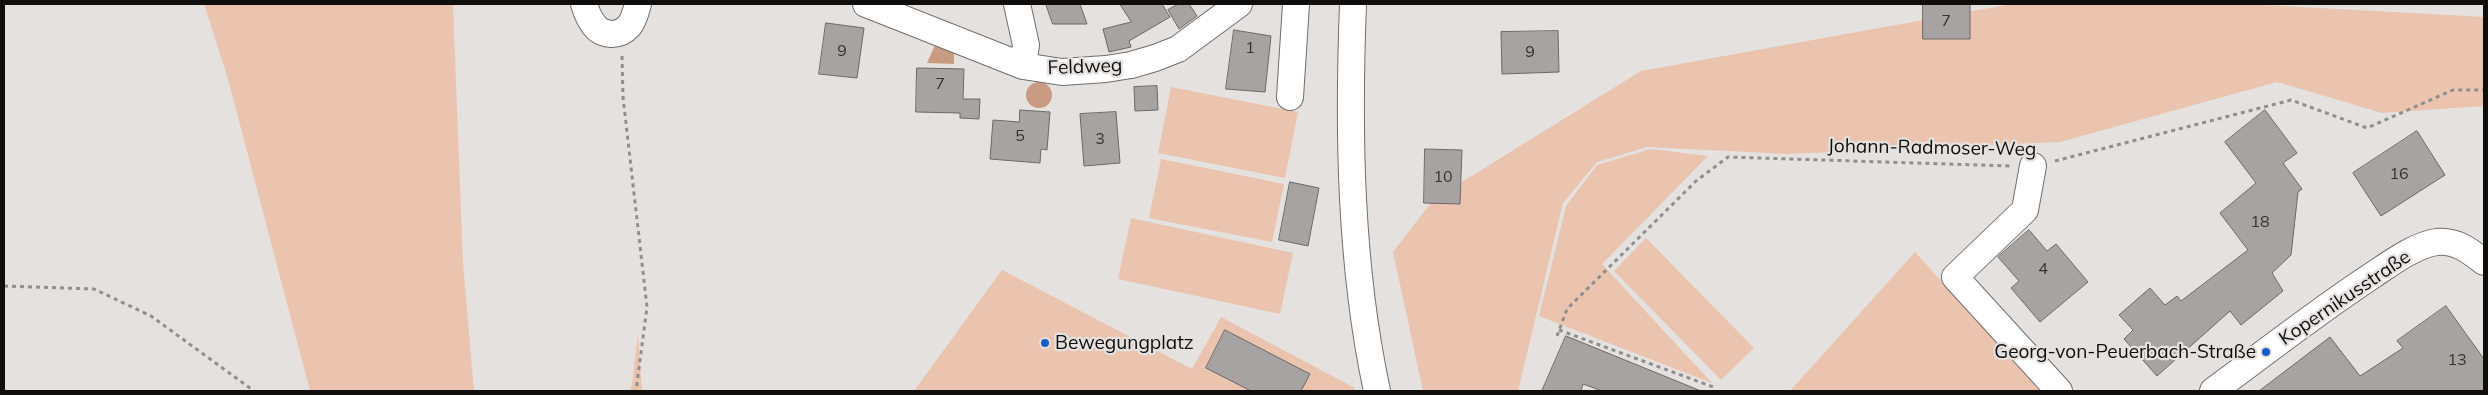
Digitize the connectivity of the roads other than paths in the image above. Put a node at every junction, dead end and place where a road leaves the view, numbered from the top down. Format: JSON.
{"nodes":[{"id":1,"x":584,"y":4,"type":"edge"},
{"id":2,"x":638,"y":4,"type":"edge"},
{"id":3,"x":866,"y":4,"type":"edge"},
{"id":4,"x":1017,"y":4,"type":"edge"},
{"id":5,"x":1238,"y":4,"type":"edge"},
{"id":6,"x":1296,"y":4,"type":"edge"},
{"id":7,"x":1353,"y":4,"type":"edge"},
{"id":8,"x":1023,"y":66,"type":"junction"},
{"id":9,"x":1290,"y":97,"type":"dead end"},
{"id":10,"x":2033,"y":166,"type":"road end"},
{"id":11,"x":2484,"y":262,"type":"edge"},
{"id":12,"x":1377,"y":391,"type":"edge"},
{"id":13,"x":2059,"y":391,"type":"edge"},
{"id":14,"x":2213,"y":391,"type":"edge"}],
"edges":[{"from":1,"to":2,"type":"street"},
{"from":3,"to":8,"type":"street","name":"Feldweg"},
{"from":4,"to":8,"type":"street"},
{"from":5,"to":8,"type":"street","name":"Feldweg"},
{"from":6,"to":9,"type":"street"},
{"from":7,"to":12,"type":"street"},
{"from":10,"to":13,"type":"street"},
{"from":11,"to":14,"type":"street","name":"Kopernikusstraße"}]}
